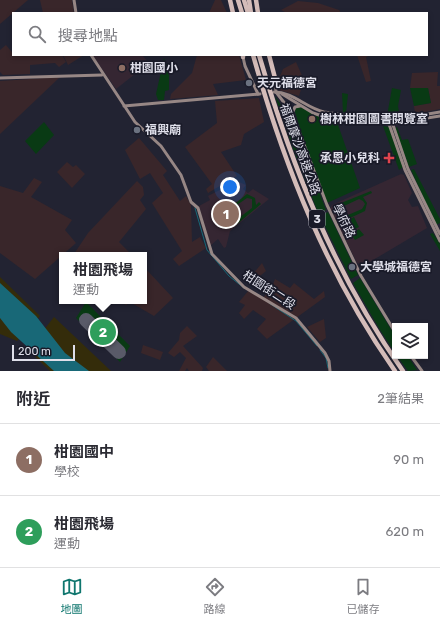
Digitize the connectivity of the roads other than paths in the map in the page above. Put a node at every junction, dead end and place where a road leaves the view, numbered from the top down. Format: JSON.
{"nodes":[{"id":1,"x":74,"y":0,"type":"edge"},
{"id":2,"x":230,"y":0,"type":"edge"},
{"id":3,"x":239,"y":0,"type":"edge"},
{"id":4,"x":244,"y":0,"type":"edge"},
{"id":5,"x":249,"y":0,"type":"edge"},
{"id":6,"x":256,"y":0,"type":"edge"},
{"id":7,"x":76,"y":12,"type":"edge"},
{"id":8,"x":233,"y":12,"type":"edge"},
{"id":9,"x":242,"y":12,"type":"edge"},
{"id":10,"x":248,"y":12,"type":"edge"},
{"id":11,"x":251,"y":12,"type":"edge"},
{"id":12,"x":258,"y":12,"type":"edge"},
{"id":13,"x":92,"y":56,"type":"edge"},
{"id":14,"x":243,"y":56,"type":"edge"},
{"id":15,"x":253,"y":56,"type":"edge"},
{"id":16,"x":260,"y":56,"type":"edge"},
{"id":17,"x":269,"y":56,"type":"edge"},
{"id":18,"x":102,"y":75,"type":"junction"},
{"id":19,"x":0,"y":78,"type":"edge"},
{"id":20,"x":275,"y":78,"type":"joint"},
{"id":21,"x":277,"y":92,"type":"junction"},
{"id":22,"x":124,"y":106,"type":"junction"},
{"id":23,"x":300,"y":106,"type":"junction"},
{"id":24,"x":440,"y":112,"type":"edge"},
{"id":25,"x":292,"y":114,"type":"junction"},
{"id":26,"x":440,"y":116,"type":"edge"},
{"id":27,"x":390,"y":122,"type":"junction"},
{"id":28,"x":440,"y":234,"type":"edge"},
{"id":29,"x":440,"y":241,"type":"edge"},
{"id":30,"x":392,"y":327,"type":"edge"},
{"id":31,"x":413,"y":359,"type":"edge"},
{"id":32,"x":330,"y":371,"type":"edge"},
{"id":33,"x":395,"y":371,"type":"edge"},
{"id":34,"x":402,"y":371,"type":"edge"},
{"id":35,"x":422,"y":371,"type":"edge"}],
"edges":[{"from":1,"to":7,"type":"street"},
{"from":2,"to":8,"type":"highway"},
{"from":3,"to":9,"type":"highway"},
{"from":4,"to":10,"type":"highway"},
{"from":5,"to":11,"type":"highway"},
{"from":6,"to":12,"type":"highway"},
{"from":13,"to":18,"type":"street","name":"柑園街二段"},
{"from":14,"to":22,"type":"street"},
{"from":15,"to":33,"type":"highway","name":"福爾摩沙高速公路","number":"3"},
{"from":16,"to":34,"type":"highway","name":"福爾摩沙高速公路","number":"3"},
{"from":17,"to":20,"type":"highway"},
{"from":18,"to":19,"type":"street"},
{"from":18,"to":22,"type":"street","name":"柑園街二段"},
{"from":20,"to":21,"type":"street"},
{"from":21,"to":23,"type":"street"},
{"from":21,"to":25,"type":"street","name":"學府路"},
{"from":21,"to":27,"type":"street"},
{"from":22,"to":32,"type":"street","name":"柑園街二段"},
{"from":23,"to":25,"type":"street"},
{"from":23,"to":27,"type":"street"},
{"from":24,"to":27,"type":"street"},
{"from":25,"to":30,"type":"street","name":"學府路"},
{"from":26,"to":27,"type":"street"},
{"from":27,"to":28,"type":"street"},
{"from":27,"to":29,"type":"street"},
{"from":31,"to":35,"type":"street"}]}
